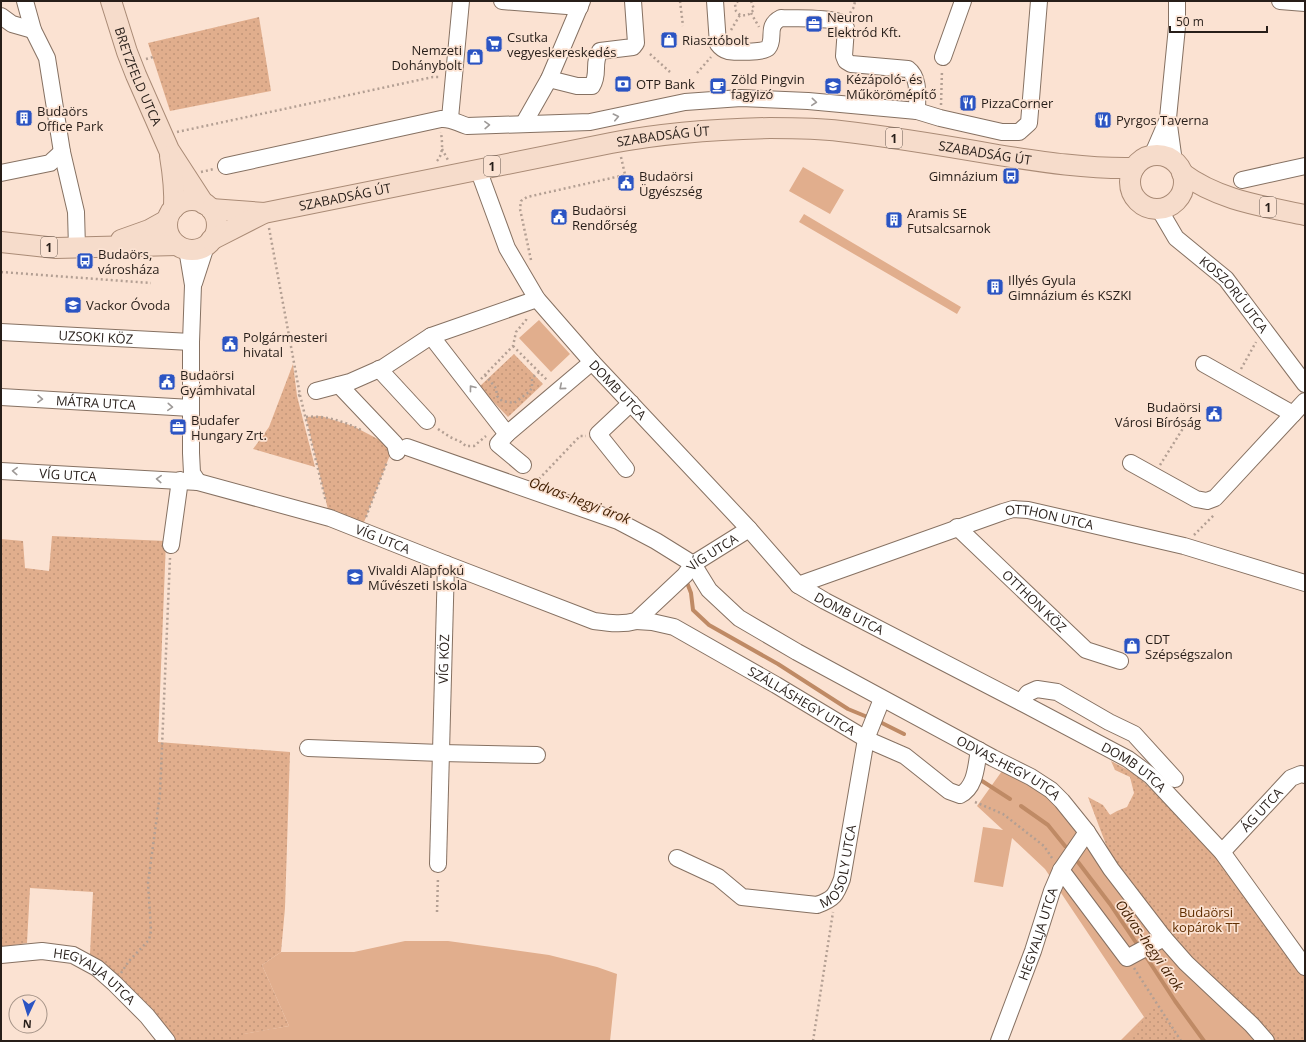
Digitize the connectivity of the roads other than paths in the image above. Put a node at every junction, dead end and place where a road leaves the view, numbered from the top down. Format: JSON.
{"nodes":[{"id":1,"x":25,"y":1,"type":"edge"},
{"id":2,"x":111,"y":1,"type":"edge"},
{"id":3,"x":461,"y":1,"type":"edge"},
{"id":4,"x":502,"y":1,"type":"edge"},
{"id":5,"x":633,"y":1,"type":"edge"},
{"id":6,"x":714,"y":1,"type":"edge"},
{"id":7,"x":963,"y":1,"type":"edge"},
{"id":8,"x":1039,"y":1,"type":"edge"},
{"id":9,"x":1177,"y":1,"type":"edge"},
{"id":10,"x":1280,"y":1,"type":"edge"},
{"id":11,"x":1303,"y":2,"type":"edge"},
{"id":12,"x":581,"y":4,"type":"edge"},
{"id":13,"x":1,"y":16,"type":"edge"},
{"id":14,"x":33,"y":30,"type":"junction"},
{"id":15,"x":943,"y":57,"type":"road end"},
{"id":16,"x":549,"y":79,"type":"junction"},
{"id":17,"x":917,"y":111,"type":"junction"},
{"id":18,"x":1168,"y":118,"type":"junction"},
{"id":19,"x":445,"y":119,"type":"junction"},
{"id":20,"x":524,"y":124,"type":"junction"},
{"id":21,"x":169,"y":150,"type":"junction"},
{"id":22,"x":62,"y":152,"type":"junction"},
{"id":23,"x":1152,"y":156,"type":"junction"},
{"id":24,"x":1066,"y":165,"type":"junction"},
{"id":25,"x":226,"y":166,"type":"road end"},
{"id":26,"x":1305,"y":166,"type":"edge"},
{"id":27,"x":1178,"y":167,"type":"junction"},
{"id":28,"x":1134,"y":168,"type":"junction"},
{"id":29,"x":478,"y":169,"type":"junction"},
{"id":30,"x":1,"y":173,"type":"edge"},
{"id":31,"x":1242,"y":180,"type":"dead end"},
{"id":32,"x":1132,"y":194,"type":"junction"},
{"id":33,"x":1232,"y":199,"type":"junction"},
{"id":34,"x":1167,"y":205,"type":"junction"},
{"id":35,"x":208,"y":206,"type":"junction"},
{"id":36,"x":171,"y":214,"type":"junction"},
{"id":37,"x":1305,"y":215,"type":"edge"},
{"id":38,"x":266,"y":220,"type":"junction"},
{"id":39,"x":1,"y":242,"type":"edge"},
{"id":40,"x":195,"y":245,"type":"junction"},
{"id":41,"x":98,"y":247,"type":"junction"},
{"id":42,"x":77,"y":248,"type":"junction"},
{"id":43,"x":534,"y":300,"type":"junction"},
{"id":44,"x":1,"y":332,"type":"edge"},
{"id":45,"x":431,"y":336,"type":"junction"},
{"id":46,"x":191,"y":342,"type":"junction"},
{"id":47,"x":592,"y":362,"type":"junction"},
{"id":48,"x":1204,"y":364,"type":"dead end"},
{"id":49,"x":379,"y":369,"type":"junction"},
{"id":50,"x":1305,"y":384,"type":"edge"},
{"id":51,"x":340,"y":385,"type":"junction"},
{"id":52,"x":316,"y":391,"type":"dead end"},
{"id":53,"x":1,"y":397,"type":"edge"},
{"id":54,"x":1305,"y":401,"type":"edge"},
{"id":55,"x":631,"y":403,"type":"junction"},
{"id":56,"x":191,"y":408,"type":"junction"},
{"id":57,"x":1293,"y":414,"type":"junction"},
{"id":58,"x":427,"y":421,"type":"road end"},
{"id":59,"x":504,"y":430,"type":"junction"},
{"id":60,"x":1131,"y":462,"type":"dead end"},
{"id":61,"x":523,"y":465,"type":"dead end"},
{"id":62,"x":626,"y":469,"type":"dead end"},
{"id":63,"x":1,"y":470,"type":"edge"},
{"id":64,"x":180,"y":480,"type":"junction"},
{"id":65,"x":198,"y":482,"type":"junction"},
{"id":66,"x":957,"y":527,"type":"junction"},
{"id":67,"x":749,"y":529,"type":"junction"},
{"id":68,"x":171,"y":545,"type":"road end"},
{"id":69,"x":446,"y":564,"type":"junction"},
{"id":70,"x":693,"y":564,"type":"junction"},
{"id":71,"x":1305,"y":583,"type":"edge"},
{"id":72,"x":798,"y":585,"type":"junction"},
{"id":73,"x":636,"y":621,"type":"junction"},
{"id":74,"x":1120,"y":661,"type":"dead end"},
{"id":75,"x":882,"y":698,"type":"junction"},
{"id":76,"x":1021,"y":702,"type":"junction"},
{"id":77,"x":866,"y":739,"type":"junction"},
{"id":78,"x":308,"y":748,"type":"dead end"},
{"id":79,"x":979,"y":750,"type":"junction"},
{"id":80,"x":441,"y":753,"type":"junction"},
{"id":81,"x":537,"y":755,"type":"dead end"},
{"id":82,"x":1305,"y":775,"type":"edge"},
{"id":83,"x":1175,"y":779,"type":"dead end"},
{"id":84,"x":1087,"y":832,"type":"junction"},
{"id":85,"x":1222,"y":852,"type":"junction"},
{"id":86,"x":677,"y":858,"type":"dead end"},
{"id":87,"x":438,"y":864,"type":"road end"},
{"id":88,"x":1061,"y":870,"type":"junction"},
{"id":89,"x":1164,"y":938,"type":"junction"},
{"id":90,"x":1,"y":955,"type":"edge"},
{"id":91,"x":1305,"y":967,"type":"edge"},
{"id":92,"x":167,"y":1041,"type":"edge"},
{"id":93,"x":999,"y":1041,"type":"edge"},
{"id":94,"x":1266,"y":1041,"type":"edge"}],
"edges":[{"from":1,"to":14,"type":"street"},
{"from":2,"to":21,"type":"main road","name":"BRETZFELD UTCA"},
{"from":3,"to":19,"type":"street"},
{"from":4,"to":12,"type":"street"},
{"from":5,"to":16,"type":"street"},
{"from":6,"to":17,"type":"street"},
{"from":7,"to":15,"type":"street"},
{"from":8,"to":17,"type":"street"},
{"from":9,"to":18,"type":"street"},
{"from":10,"to":11,"type":"street"},
{"from":12,"to":16,"type":"street"},
{"from":13,"to":14,"type":"street"},
{"from":14,"to":22,"type":"street"},
{"from":16,"to":20,"type":"street"},
{"from":20,"to":17,"type":"street","one_way":true},
{"from":18,"to":23,"type":"street"},
{"from":18,"to":27,"type":"street"},
{"from":19,"to":20,"type":"street","one_way":true},
{"from":19,"to":25,"type":"street"},
{"from":21,"to":35,"type":"main road","name":"BRETZFELD UTCA"},
{"from":21,"to":36,"type":"main road","name":"BRETZFELD UTCA"},
{"from":22,"to":30,"type":"street"},
{"from":22,"to":42,"type":"street"},
{"from":23,"to":27,"type":"main road","name":"SZABADSÁG ÚT","number":"1"},
{"from":23,"to":28,"type":"main road"},
{"from":24,"to":28,"type":"main road","name":"SZABADSÁG ÚT","number":"1"},
{"from":24,"to":29,"type":"main road","name":"SZABADSÁG ÚT","number":"1"},
{"from":24,"to":32,"type":"main road","name":"SZABADSÁG ÚT","number":"1"},
{"from":26,"to":31,"type":"street"},
{"from":27,"to":33,"type":"main road","name":"SZABADSÁG ÚT","number":"1"},
{"from":27,"to":34,"type":"main road"},
{"from":28,"to":32,"type":"main road"},
{"from":29,"to":38,"type":"main road","name":"SZABADSÁG ÚT","number":"1"},
{"from":29,"to":43,"type":"street","name":"DOMB UTCA"},
{"from":32,"to":34,"type":"main road","name":"SZABADSÁG ÚT","number":"1"},
{"from":33,"to":34,"type":"main road","name":"SZABADSÁG ÚT","number":"1"},
{"from":33,"to":37,"type":"main road","name":"SZABADSÁG ÚT","number":"1"},
{"from":34,"to":50,"type":"street","name":"KOSZORÚ UTCA"},
{"from":35,"to":36,"type":"main road","number":"1"},
{"from":35,"to":38,"type":"main road","name":"SZABADSÁG ÚT","number":"1"},
{"from":35,"to":40,"type":"main road"},
{"from":36,"to":40,"type":"main road"},
{"from":36,"to":41,"type":"main road","name":"SZABADSÁG ÚT","number":"1"},
{"from":38,"to":40,"type":"main road","name":"SZABADSÁG ÚT","number":"1"},
{"from":39,"to":42,"type":"main road","name":"SZABADSÁG ÚT","number":"1"},
{"from":40,"to":41,"type":"main road","name":"SZABADSÁG ÚT","number":"1"},
{"from":40,"to":46,"type":"street"},
{"from":41,"to":42,"type":"main road","name":"SZABADSÁG ÚT","number":"1"},
{"from":43,"to":45,"type":"street"},
{"from":43,"to":47,"type":"street","name":"DOMB UTCA"},
{"from":44,"to":46,"type":"street","name":"UZSOKI KÖZ"},
{"from":45,"to":49,"type":"street"},
{"from":59,"to":45,"type":"street","one_way":true},
{"from":46,"to":56,"type":"street"},
{"from":47,"to":55,"type":"street","name":"DOMB UTCA"},
{"from":47,"to":59,"type":"street","one_way":true},
{"from":48,"to":57,"type":"street"},
{"from":49,"to":51,"type":"street"},
{"from":49,"to":58,"type":"street"},
{"from":51,"to":52,"type":"street"},
{"from":51,"to":70,"type":"street"},
{"from":53,"to":56,"type":"street","name":"MÁTRA UTCA","one_way":true},
{"from":54,"to":57,"type":"street"},
{"from":55,"to":62,"type":"street"},
{"from":55,"to":67,"type":"street","name":"DOMB UTCA"},
{"from":56,"to":65,"type":"street"},
{"from":57,"to":60,"type":"street"},
{"from":59,"to":61,"type":"street"},
{"from":64,"to":63,"type":"street","name":"VÍG UTCA","one_way":true},
{"from":64,"to":65,"type":"street","name":"VÍG UTCA"},
{"from":64,"to":68,"type":"street"},
{"from":65,"to":69,"type":"street","name":"VÍG UTCA"},
{"from":66,"to":71,"type":"street","name":"OTTHON UTCA"},
{"from":66,"to":72,"type":"street","name":"OTTHON UTCA"},
{"from":66,"to":74,"type":"street","name":"OTTHON KÖZ"},
{"from":67,"to":70,"type":"street","name":"VÍG UTCA"},
{"from":67,"to":72,"type":"street","name":"DOMB UTCA"},
{"from":69,"to":73,"type":"street","name":"VÍG UTCA"},
{"from":69,"to":80,"type":"street","name":"VÍG KÖZ"},
{"from":70,"to":73,"type":"street","name":"VÍG UTCA"},
{"from":70,"to":75,"type":"street","name":"ODVAS-HEGY UTCA"},
{"from":72,"to":76,"type":"street","name":"DOMB UTCA"},
{"from":73,"to":77,"type":"street","name":"SZÁLLÁSHEGY UTCA"},
{"from":75,"to":77,"type":"street","name":"MOSOLY UTCA"},
{"from":75,"to":79,"type":"street","name":"ODVAS-HEGY UTCA"},
{"from":76,"to":83,"type":"street"},
{"from":76,"to":85,"type":"street","name":"DOMB UTCA"},
{"from":77,"to":79,"type":"street","name":"SZÁLLÁSHEGY UTCA"},
{"from":77,"to":86,"type":"street","name":"MOSOLY UTCA"},
{"from":78,"to":80,"type":"street"},
{"from":79,"to":84,"type":"street","name":"ODVAS-HEGY UTCA"},
{"from":80,"to":81,"type":"street"},
{"from":80,"to":87,"type":"street","name":"VÍG KÖZ"},
{"from":82,"to":85,"type":"street","name":"ÁG UTCA"},
{"from":84,"to":88,"type":"street","name":"HEGYALJA UTCA"},
{"from":84,"to":89,"type":"street","name":"ODVAS-HEGY UTCA"},
{"from":85,"to":91,"type":"street","name":"DOMB UTCA"},
{"from":88,"to":89,"type":"street"},
{"from":88,"to":93,"type":"street","name":"HEGYALJA UTCA"},
{"from":89,"to":94,"type":"street","name":"ODVAS-HEGY UTCA"},
{"from":90,"to":92,"type":"street","name":"HEGYALJA UTCA"}]}
